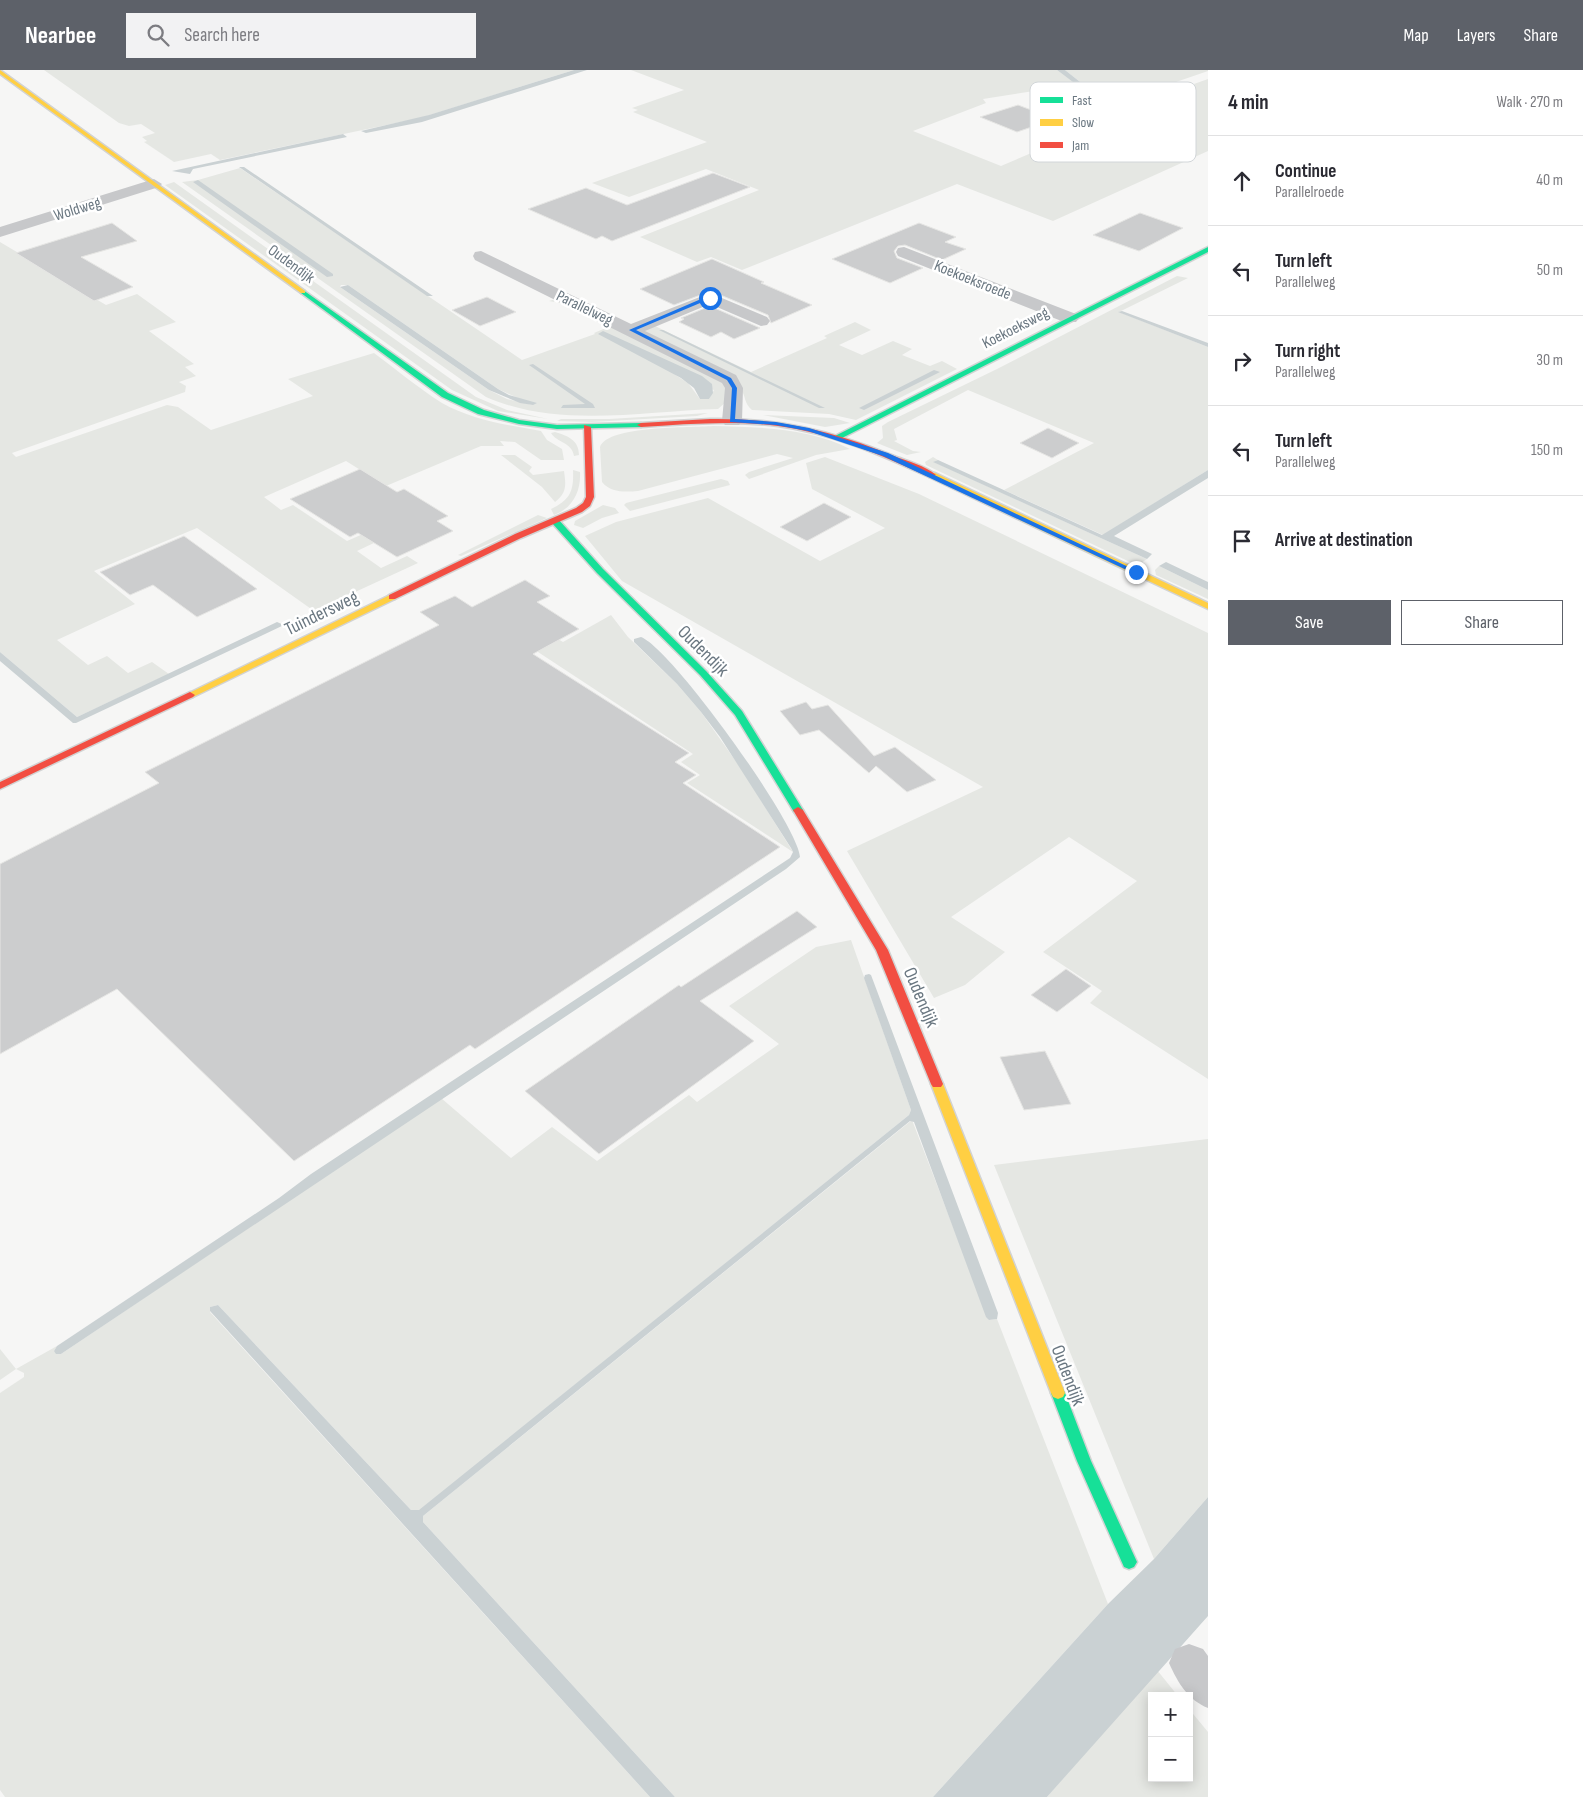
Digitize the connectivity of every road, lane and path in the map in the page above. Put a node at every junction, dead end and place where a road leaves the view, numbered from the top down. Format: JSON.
{"nodes":[{"id":1,"x":0,"y":71,"type":"edge"},
{"id":2,"x":154,"y":184,"type":"junction"},
{"id":3,"x":0,"y":232,"type":"edge"},
{"id":4,"x":1208,"y":249,"type":"edge"},
{"id":5,"x":904,"y":252,"type":"dead end"},
{"id":6,"x":481,"y":256,"type":"dead end"},
{"id":7,"x":1070,"y":318,"type":"junction"},
{"id":8,"x":761,"y":321,"type":"dead end"},
{"id":9,"x":631,"y":330,"type":"junction"},
{"id":10,"x":732,"y":421,"type":"junction"},
{"id":11,"x":587,"y":427,"type":"junction"},
{"id":12,"x":837,"y":437,"type":"junction"},
{"id":13,"x":556,"y":521,"type":"junction"},
{"id":14,"x":1208,"y":606,"type":"edge"},
{"id":15,"x":0,"y":786,"type":"edge"},
{"id":16,"x":1130,"y":1562,"type":"dead end"}],
"edges":[{"from":1,"to":2,"type":"street","name":"Oudendijk"},
{"from":2,"to":3,"type":"street","name":"Woldweg"},
{"from":2,"to":11,"type":"street","name":"Oudendijk"},
{"from":4,"to":7,"type":"street","name":"Koekoeksweg"},
{"from":5,"to":7,"type":"street","name":"Koekoeksroede"},
{"from":6,"to":9,"type":"street","name":"Parallelweg"},
{"from":7,"to":12,"type":"street","name":"Koekoeksweg"},
{"from":8,"to":9,"type":"street"},
{"from":9,"to":10,"type":"street","name":"Parallelweg"},
{"from":10,"to":11,"type":"street"},
{"from":10,"to":12,"type":"street"},
{"from":11,"to":13,"type":"street","name":"Tuindersweg"},
{"from":12,"to":14,"type":"street"},
{"from":13,"to":15,"type":"street","name":"Tuindersweg"},
{"from":13,"to":16,"type":"street","name":"Oudendijk"}]}
